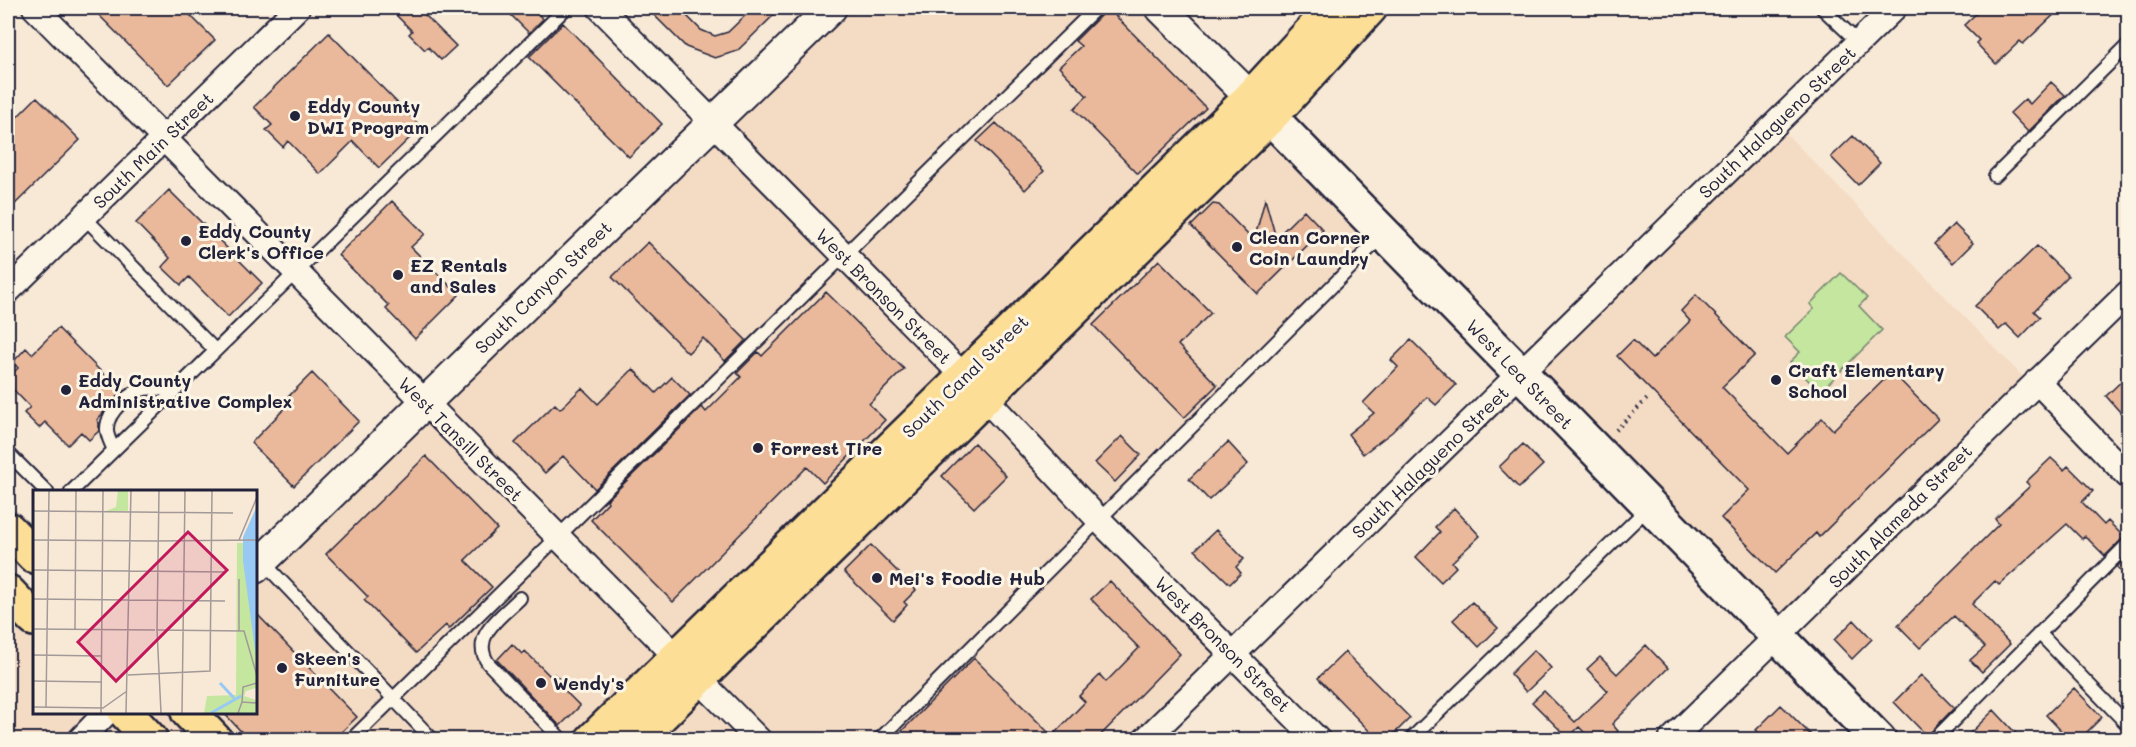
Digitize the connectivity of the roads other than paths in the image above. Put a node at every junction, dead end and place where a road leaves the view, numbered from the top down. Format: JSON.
{"nodes":[{"id":1,"x":35,"y":8,"type":"edge"},
{"id":2,"x":297,"y":8,"type":"edge"},
{"id":3,"x":566,"y":8,"type":"edge"},
{"id":4,"x":600,"y":8,"type":"edge"},
{"id":5,"x":831,"y":8,"type":"edge"},
{"id":6,"x":1096,"y":8,"type":"edge"},
{"id":7,"x":1161,"y":8,"type":"edge"},
{"id":8,"x":1333,"y":8,"type":"edge"},
{"id":9,"x":1370,"y":8,"type":"edge"},
{"id":10,"x":1822,"y":8,"type":"edge"},
{"id":11,"x":1894,"y":8,"type":"edge"},
{"id":12,"x":1858,"y":42,"type":"junction"},
{"id":13,"x":2128,"y":45,"type":"edge"},
{"id":14,"x":1260,"y":107,"type":"junction"},
{"id":15,"x":714,"y":123,"type":"junction"},
{"id":16,"x":164,"y":139,"type":"junction"},
{"id":17,"x":1995,"y":177,"type":"dead end"},
{"id":18,"x":84,"y":217,"type":"junction"},
{"id":19,"x":1384,"y":234,"type":"junction"},
{"id":20,"x":844,"y":256,"type":"junction"},
{"id":21,"x":296,"y":271,"type":"junction"},
{"id":22,"x":8,"y":291,"type":"edge"},
{"id":23,"x":2128,"y":292,"type":"edge"},
{"id":24,"x":215,"y":350,"type":"junction"},
{"id":25,"x":1520,"y":374,"type":"junction"},
{"id":26,"x":2037,"y":381,"type":"junction"},
{"id":27,"x":974,"y":387,"type":"junction"},
{"id":28,"x":174,"y":391,"type":"junction"},
{"id":29,"x":424,"y":401,"type":"junction"},
{"id":30,"x":114,"y":450,"type":"junction"},
{"id":31,"x":8,"y":453,"type":"edge"},
{"id":32,"x":2128,"y":476,"type":"edge"},
{"id":33,"x":45,"y":490,"type":"edge"},
{"id":34,"x":73,"y":490,"type":"edge"},
{"id":35,"x":1650,"y":506,"type":"junction"},
{"id":36,"x":1100,"y":520,"type":"junction"},
{"id":37,"x":556,"y":535,"type":"junction"},
{"id":38,"x":2128,"y":544,"type":"edge"},
{"id":39,"x":259,"y":564,"type":"edge"},
{"id":40,"x":8,"y":592,"type":"edge"},
{"id":41,"x":520,"y":598,"type":"dead end"},
{"id":42,"x":33,"y":618,"type":"edge"},
{"id":43,"x":2039,"y":633,"type":"junction"},
{"id":44,"x":1777,"y":636,"type":"junction"},
{"id":45,"x":1233,"y":654,"type":"junction"},
{"id":46,"x":687,"y":667,"type":"junction"},
{"id":47,"x":392,"y":698,"type":"junction"},
{"id":48,"x":105,"y":714,"type":"edge"},
{"id":49,"x":127,"y":714,"type":"edge"},
{"id":50,"x":190,"y":714,"type":"edge"},
{"id":51,"x":2128,"y":725,"type":"edge"},
{"id":52,"x":654,"y":733,"type":"edge"},
{"id":53,"x":80,"y":740,"type":"edge"},
{"id":54,"x":151,"y":740,"type":"edge"},
{"id":55,"x":215,"y":740,"type":"edge"},
{"id":56,"x":351,"y":740,"type":"edge"},
{"id":57,"x":433,"y":740,"type":"edge"},
{"id":58,"x":562,"y":740,"type":"edge"},
{"id":59,"x":592,"y":740,"type":"edge"},
{"id":60,"x":759,"y":740,"type":"edge"},
{"id":61,"x":879,"y":740,"type":"edge"},
{"id":62,"x":1145,"y":740,"type":"edge"},
{"id":63,"x":1318,"y":740,"type":"edge"},
{"id":64,"x":1410,"y":740,"type":"edge"},
{"id":65,"x":1671,"y":740,"type":"edge"},
{"id":66,"x":1879,"y":740,"type":"edge"},
{"id":67,"x":1934,"y":740,"type":"edge"}],
"edges":[{"from":1,"to":16,"type":"street","name":"West Tansill Street"},
{"from":2,"to":16,"type":"street","name":"South Main Street"},
{"from":3,"to":21,"type":"lane"},
{"from":4,"to":15,"type":"street","name":"West Bronson Street"},
{"from":5,"to":15,"type":"street","name":"South Canyon Street"},
{"from":6,"to":20,"type":"lane"},
{"from":7,"to":14,"type":"street","name":"West Lea Street"},
{"from":8,"to":14,"type":"highway","name":"South Canal Street"},
{"from":9,"to":14,"type":"highway","name":"South Canal Street"},
{"from":10,"to":12,"type":"lane"},
{"from":11,"to":12,"type":"street","name":"South Halagueno Street"},
{"from":12,"to":25,"type":"street","name":"South Halagueno Street"},
{"from":13,"to":17,"type":"lane"},
{"from":14,"to":19,"type":"main road","name":"West Lea Street"},
{"from":14,"to":27,"type":"highway","name":"South Canal Street"},
{"from":15,"to":20,"type":"street","name":"West Bronson Street"},
{"from":15,"to":29,"type":"street","name":"South Canyon Street"},
{"from":16,"to":18,"type":"street","name":"South Main Street"},
{"from":16,"to":21,"type":"street","name":"West Tansill Street"},
{"from":18,"to":22,"type":"street","name":"South Main Street"},
{"from":18,"to":24,"type":"lane"},
{"from":19,"to":25,"type":"main road","name":"West Lea Street"},
{"from":19,"to":36,"type":"lane"},
{"from":20,"to":27,"type":"street","name":"West Bronson Street"},
{"from":20,"to":37,"type":"lane"},
{"from":21,"to":24,"type":"lane"},
{"from":21,"to":29,"type":"street","name":"West Tansill Street"},
{"from":23,"to":26,"type":"street","name":"South Alameda Street"},
{"from":24,"to":28,"type":"lane"},
{"from":25,"to":35,"type":"main road","name":"West Lea Street"},
{"from":25,"to":45,"type":"street","name":"South Halagueno Street"},
{"from":26,"to":32,"type":"street"},
{"from":26,"to":44,"type":"street","name":"South Alameda Street"},
{"from":27,"to":36,"type":"street","name":"West Bronson Street"},
{"from":27,"to":46,"type":"highway","name":"South Canal Street"},
{"from":28,"to":30,"type":"lane"},
{"from":28,"to":30,"type":"lane"},
{"from":29,"to":37,"type":"street","name":"West Tansill Street"},
{"from":29,"to":39,"type":"street","name":"South Canyon Street"},
{"from":30,"to":34,"type":"lane"},
{"from":31,"to":33,"type":"lane"},
{"from":35,"to":44,"type":"main road","name":"West Lea Street"},
{"from":35,"to":64,"type":"lane"},
{"from":36,"to":45,"type":"street","name":"West Bronson Street"},
{"from":36,"to":61,"type":"lane"},
{"from":37,"to":46,"type":"street","name":"West Tansill Street"},
{"from":37,"to":47,"type":"lane"},
{"from":38,"to":43,"type":"lane"},
{"from":39,"to":47,"type":"lane"},
{"from":40,"to":42,"type":"highway"},
{"from":41,"to":58,"type":"lane"},
{"from":43,"to":51,"type":"lane"},
{"from":43,"to":67,"type":"lane"},
{"from":44,"to":65,"type":"street","name":"South Alameda Street"},
{"from":44,"to":66,"type":"main road","name":"West Lea Street"},
{"from":45,"to":62,"type":"street","name":"South Halagueno Street"},
{"from":45,"to":63,"type":"street","name":"West Bronson Street"},
{"from":46,"to":52,"type":"highway","name":"South Canal Street"},
{"from":46,"to":59,"type":"highway","name":"South Canal Street"},
{"from":46,"to":60,"type":"street","name":"West Tansill Street"},
{"from":47,"to":56,"type":"lane"},
{"from":47,"to":57,"type":"lane"},
{"from":48,"to":53,"type":"street"},
{"from":49,"to":54,"type":"highway"},
{"from":50,"to":55,"type":"highway"}]}
